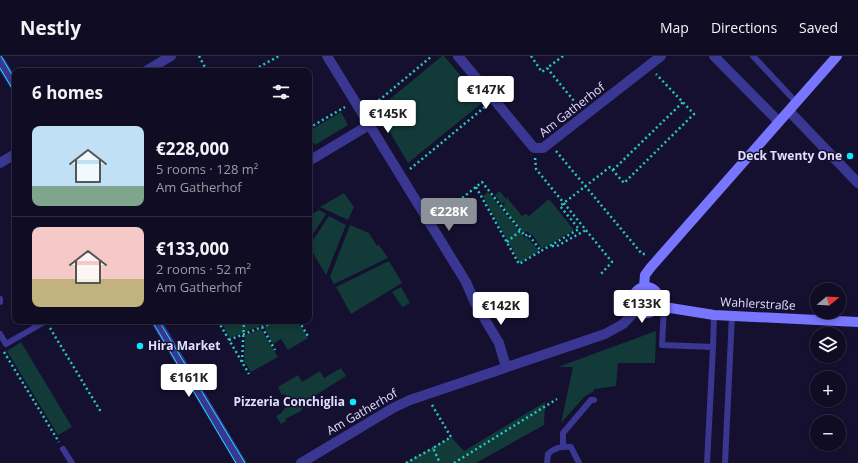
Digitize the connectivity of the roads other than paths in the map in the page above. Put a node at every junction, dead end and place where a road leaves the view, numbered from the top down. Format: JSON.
{"nodes":[{"id":1,"x":171,"y":56,"type":"edge"},
{"id":2,"x":327,"y":56,"type":"edge"},
{"id":3,"x":458,"y":56,"type":"edge"},
{"id":4,"x":661,"y":56,"type":"edge"},
{"id":5,"x":714,"y":56,"type":"edge"},
{"id":6,"x":753,"y":56,"type":"edge"},
{"id":7,"x":837,"y":56,"type":"edge"},
{"id":8,"x":0,"y":61,"type":"edge"},
{"id":9,"x":152,"y":68,"type":"edge"},
{"id":10,"x":12,"y":81,"type":"edge"},
{"id":11,"x":796,"y":102,"type":"junction"},
{"id":12,"x":789,"y":111,"type":"junction"},
{"id":13,"x":779,"y":122,"type":"junction"},
{"id":14,"x":369,"y":125,"type":"junction"},
{"id":15,"x":12,"y":156,"type":"edge"},
{"id":16,"x":312,"y":159,"type":"edge"},
{"id":17,"x":0,"y":163,"type":"edge"},
{"id":18,"x":858,"y":183,"type":"edge"},
{"id":19,"x":644,"y":287,"type":"junction"},
{"id":20,"x":661,"y":307,"type":"junction"},
{"id":21,"x":636,"y":310,"type":"junction"},
{"id":22,"x":714,"y":314,"type":"junction"},
{"id":23,"x":732,"y":315,"type":"junction"},
{"id":24,"x":858,"y":322,"type":"edge"},
{"id":25,"x":41,"y":324,"type":"edge"},
{"id":26,"x":158,"y":324,"type":"edge"},
{"id":27,"x":0,"y":334,"type":"edge"},
{"id":28,"x":713,"y":347,"type":"junction"},
{"id":29,"x":506,"y":367,"type":"junction"},
{"id":30,"x":594,"y":400,"type":"dead end"},
{"id":31,"x":563,"y":446,"type":"junction"},
{"id":32,"x":63,"y":449,"type":"road end"},
{"id":33,"x":239,"y":462,"type":"edge"},
{"id":34,"x":72,"y":463,"type":"edge"},
{"id":35,"x":301,"y":463,"type":"edge"},
{"id":36,"x":547,"y":463,"type":"edge"},
{"id":37,"x":579,"y":463,"type":"edge"},
{"id":38,"x":707,"y":463,"type":"edge"},
{"id":39,"x":725,"y":463,"type":"edge"}],
"edges":[{"from":1,"to":9,"type":"street"},
{"from":2,"to":14,"type":"street"},
{"from":3,"to":4,"type":"street","name":"Am Gatherhof"},
{"from":5,"to":13,"type":"street"},
{"from":6,"to":11,"type":"lane"},
{"from":7,"to":11,"type":"street"},
{"from":8,"to":10,"type":"street"},
{"from":11,"to":12,"type":"street"},
{"from":12,"to":13,"type":"street"},
{"from":12,"to":18,"type":"street"},
{"from":13,"to":19,"type":"street"},
{"from":14,"to":16,"type":"street"},
{"from":14,"to":29,"type":"street"},
{"from":15,"to":17,"type":"street"},
{"from":19,"to":20,"type":"street"},
{"from":19,"to":21,"type":"street"},
{"from":20,"to":21,"type":"street"},
{"from":20,"to":22,"type":"street","name":"Wahlerstraße"},
{"from":20,"to":28,"type":"lane"},
{"from":21,"to":29,"type":"street","name":"Am Gatherhof"},
{"from":22,"to":23,"type":"street","name":"Wahlerstraße"},
{"from":22,"to":28,"type":"lane"},
{"from":23,"to":24,"type":"street","name":"Wahlerstraße"},
{"from":23,"to":39,"type":"lane"},
{"from":25,"to":27,"type":"lane"},
{"from":26,"to":33,"type":"street"},
{"from":28,"to":38,"type":"lane"},
{"from":29,"to":35,"type":"street","name":"Am Gatherhof"},
{"from":30,"to":31,"type":"lane"},
{"from":31,"to":36,"type":"lane"},
{"from":31,"to":37,"type":"lane"},
{"from":32,"to":34,"type":"lane"}]}
